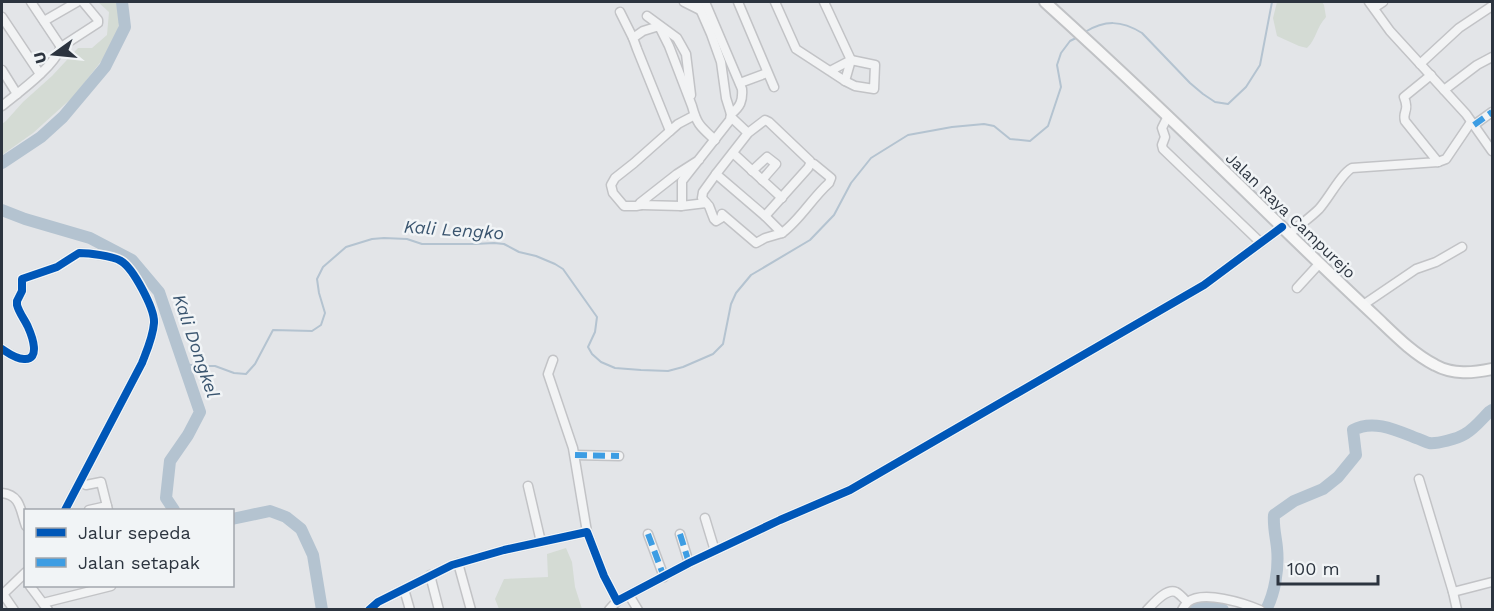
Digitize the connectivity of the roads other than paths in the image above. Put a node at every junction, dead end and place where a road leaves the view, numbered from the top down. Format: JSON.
{"nodes":[{"id":1,"x":31,"y":2,"type":"edge"},
{"id":2,"x":77,"y":2,"type":"edge"},
{"id":3,"x":83,"y":2,"type":"edge"},
{"id":4,"x":684,"y":2,"type":"edge"},
{"id":5,"x":738,"y":2,"type":"edge"},
{"id":6,"x":776,"y":2,"type":"edge"},
{"id":7,"x":824,"y":2,"type":"edge"},
{"id":8,"x":1045,"y":2,"type":"edge"},
{"id":9,"x":1383,"y":2,"type":"edge"},
{"id":10,"x":701,"y":4,"type":"edge"},
{"id":11,"x":1371,"y":5,"type":"edge"},
{"id":12,"x":1492,"y":6,"type":"edge"},
{"id":13,"x":620,"y":12,"type":"dead end"},
{"id":14,"x":647,"y":15,"type":"dead end"},
{"id":15,"x":2,"y":17,"type":"edge"},
{"id":16,"x":44,"y":21,"type":"junction"},
{"id":17,"x":658,"y":26,"type":"junction"},
{"id":18,"x":715,"y":33,"type":"junction"},
{"id":19,"x":633,"y":38,"type":"junction"},
{"id":20,"x":61,"y":47,"type":"junction"},
{"id":21,"x":1492,"y":57,"type":"edge"},
{"id":22,"x":850,"y":60,"type":"junction"},
{"id":23,"x":1420,"y":64,"type":"junction"},
{"id":24,"x":2,"y":70,"type":"edge"},
{"id":25,"x":830,"y":71,"type":"junction"},
{"id":26,"x":767,"y":73,"type":"junction"},
{"id":27,"x":40,"y":74,"type":"junction"},
{"id":28,"x":1432,"y":76,"type":"junction"},
{"id":29,"x":845,"y":81,"type":"junction"},
{"id":30,"x":740,"y":83,"type":"junction"},
{"id":31,"x":774,"y":87,"type":"dead end"},
{"id":32,"x":1444,"y":90,"type":"junction"},
{"id":33,"x":17,"y":94,"type":"junction"},
{"id":34,"x":691,"y":104,"type":"junction"},
{"id":35,"x":2,"y":106,"type":"edge"},
{"id":36,"x":1492,"y":112,"type":"edge"},
{"id":37,"x":694,"y":115,"type":"junction"},
{"id":38,"x":731,"y":115,"type":"junction"},
{"id":39,"x":1168,"y":116,"type":"junction"},
{"id":40,"x":1472,"y":124,"type":"junction"},
{"id":41,"x":670,"y":130,"type":"junction"},
{"id":42,"x":748,"y":133,"type":"junction"},
{"id":43,"x":715,"y":140,"type":"junction"},
{"id":44,"x":1492,"y":151,"type":"edge"},
{"id":45,"x":733,"y":153,"type":"junction"},
{"id":46,"x":699,"y":160,"type":"junction"},
{"id":47,"x":1438,"y":162,"type":"junction"},
{"id":48,"x":810,"y":164,"type":"junction"},
{"id":49,"x":752,"y":171,"type":"junction"},
{"id":50,"x":717,"y":174,"type":"junction"},
{"id":51,"x":669,"y":180,"type":"junction"},
{"id":52,"x":762,"y":180,"type":"junction"},
{"id":53,"x":682,"y":181,"type":"junction"},
{"id":54,"x":782,"y":198,"type":"junction"},
{"id":55,"x":641,"y":205,"type":"junction"},
{"id":56,"x":708,"y":205,"type":"junction"},
{"id":57,"x":681,"y":206,"type":"junction"},
{"id":58,"x":765,"y":216,"type":"junction"},
{"id":59,"x":1286,"y":231,"type":"junction"},
{"id":60,"x":782,"y":233,"type":"junction"},
{"id":61,"x":1261,"y":243,"type":"junction"},
{"id":62,"x":1462,"y":248,"type":"dead end"},
{"id":63,"x":1319,"y":264,"type":"junction"},
{"id":64,"x":1297,"y":288,"type":"dead end"},
{"id":65,"x":1363,"y":305,"type":"junction"},
{"id":66,"x":2,"y":349,"type":"edge"},
{"id":67,"x":553,"y":360,"type":"dead end"},
{"id":68,"x":1492,"y":369,"type":"edge"},
{"id":69,"x":575,"y":455,"type":"junction"},
{"id":70,"x":619,"y":456,"type":"dead end"},
{"id":71,"x":1419,"y":479,"type":"dead end"},
{"id":72,"x":86,"y":485,"type":"dead end"},
{"id":73,"x":528,"y":486,"type":"dead end"},
{"id":74,"x":2,"y":494,"type":"edge"},
{"id":75,"x":108,"y":508,"type":"edge"},
{"id":76,"x":66,"y":509,"type":"edge"},
{"id":77,"x":705,"y":518,"type":"dead end"},
{"id":78,"x":24,"y":520,"type":"edge"},
{"id":79,"x":587,"y":532,"type":"junction"},
{"id":80,"x":648,"y":534,"type":"dead end"},
{"id":81,"x":680,"y":534,"type":"dead end"},
{"id":82,"x":541,"y":542,"type":"junction"},
{"id":83,"x":715,"y":552,"type":"junction"},
{"id":84,"x":458,"y":563,"type":"junction"},
{"id":85,"x":689,"y":563,"type":"junction"},
{"id":86,"x":430,"y":575,"type":"junction"},
{"id":87,"x":664,"y":576,"type":"junction"},
{"id":88,"x":24,"y":577,"type":"edge"},
{"id":89,"x":1492,"y":582,"type":"edge"},
{"id":90,"x":31,"y":587,"type":"edge"},
{"id":91,"x":105,"y":587,"type":"edge"},
{"id":92,"x":404,"y":589,"type":"junction"},
{"id":93,"x":1453,"y":592,"type":"junction"},
{"id":94,"x":2,"y":594,"type":"edge"},
{"id":95,"x":629,"y":595,"type":"junction"},
{"id":96,"x":617,"y":601,"type":"junction"},
{"id":97,"x":45,"y":606,"type":"edge"},
{"id":98,"x":1185,"y":606,"type":"edge"},
{"id":99,"x":14,"y":609,"type":"edge"},
{"id":100,"x":369,"y":609,"type":"edge"},
{"id":101,"x":410,"y":609,"type":"edge"},
{"id":102,"x":440,"y":609,"type":"edge"},
{"id":103,"x":471,"y":609,"type":"edge"},
{"id":104,"x":609,"y":609,"type":"edge"},
{"id":105,"x":638,"y":609,"type":"edge"},
{"id":106,"x":1147,"y":609,"type":"edge"},
{"id":107,"x":1260,"y":609,"type":"edge"},
{"id":108,"x":1457,"y":609,"type":"edge"}],
"edges":[{"from":1,"to":16,"type":"street"},
{"from":2,"to":16,"type":"street"},
{"from":3,"to":20,"type":"street"},
{"from":4,"to":10,"type":"street"},
{"from":5,"to":26,"type":"street"},
{"from":6,"to":25,"type":"street"},
{"from":7,"to":22,"type":"street"},
{"from":8,"to":39,"type":"main road","name":"Jalan Raya Campurejo"},
{"from":9,"to":11,"type":"street"},
{"from":10,"to":18,"type":"street"},
{"from":11,"to":23,"type":"street"},
{"from":12,"to":23,"type":"street"},
{"from":13,"to":19,"type":"street"},
{"from":14,"to":17,"type":"street"},
{"from":15,"to":27,"type":"street"},
{"from":16,"to":20,"type":"street"},
{"from":17,"to":19,"type":"street"},
{"from":17,"to":34,"type":"street"},
{"from":17,"to":34,"type":"street"},
{"from":18,"to":30,"type":"street"},
{"from":18,"to":38,"type":"street"},
{"from":19,"to":41,"type":"street"},
{"from":20,"to":27,"type":"street"},
{"from":21,"to":32,"type":"street"},
{"from":22,"to":25,"type":"street"},
{"from":22,"to":29,"type":"street"},
{"from":22,"to":29,"type":"street"},
{"from":23,"to":28,"type":"street"},
{"from":24,"to":33,"type":"street"},
{"from":25,"to":29,"type":"street"},
{"from":26,"to":30,"type":"street"},
{"from":26,"to":31,"type":"street"},
{"from":27,"to":33,"type":"street"},
{"from":28,"to":32,"type":"street"},
{"from":28,"to":47,"type":"street"},
{"from":30,"to":38,"type":"street"},
{"from":32,"to":40,"type":"street"},
{"from":33,"to":35,"type":"street"},
{"from":34,"to":37,"type":"street"},
{"from":36,"to":40,"type":"street"},
{"from":37,"to":41,"type":"street"},
{"from":37,"to":43,"type":"street"},
{"from":38,"to":42,"type":"street"},
{"from":38,"to":43,"type":"street"},
{"from":39,"to":59,"type":"main road","name":"Jalan Raya Campurejo"},
{"from":39,"to":61,"type":"street"},
{"from":40,"to":44,"type":"street"},
{"from":40,"to":47,"type":"street"},
{"from":41,"to":55,"type":"street"},
{"from":42,"to":45,"type":"street"},
{"from":42,"to":48,"type":"street"},
{"from":43,"to":46,"type":"street"},
{"from":45,"to":49,"type":"street"},
{"from":45,"to":50,"type":"street"},
{"from":46,"to":51,"type":"street"},
{"from":46,"to":53,"type":"street"},
{"from":47,"to":59,"type":"street"},
{"from":48,"to":54,"type":"street"},
{"from":48,"to":60,"type":"street"},
{"from":49,"to":52,"type":"street"},
{"from":49,"to":52,"type":"street"},
{"from":50,"to":56,"type":"street"},
{"from":50,"to":58,"type":"street"},
{"from":51,"to":53,"type":"street"},
{"from":51,"to":55,"type":"street"},
{"from":52,"to":54,"type":"street"},
{"from":53,"to":57,"type":"street"},
{"from":54,"to":58,"type":"street"},
{"from":55,"to":57,"type":"street"},
{"from":56,"to":57,"type":"street"},
{"from":56,"to":60,"type":"street"},
{"from":58,"to":60,"type":"street"},
{"from":59,"to":61,"type":"street"},
{"from":59,"to":63,"type":"main road","name":"Jalan Raya Campurejo"},
{"from":61,"to":83,"type":"street"},
{"from":62,"to":65,"type":"street"},
{"from":63,"to":64,"type":"street"},
{"from":63,"to":65,"type":"main road","name":"Jalan Raya Campurejo"},
{"from":65,"to":68,"type":"main road","name":"Jalan Raya Campurejo"},
{"from":66,"to":76,"type":"street"},
{"from":67,"to":69,"type":"street"},
{"from":69,"to":70,"type":"street"},
{"from":69,"to":79,"type":"street"},
{"from":71,"to":93,"type":"street"},
{"from":72,"to":75,"type":"street"},
{"from":73,"to":82,"type":"street"},
{"from":74,"to":78,"type":"street"},
{"from":77,"to":83,"type":"street"},
{"from":79,"to":82,"type":"street"},
{"from":79,"to":96,"type":"street"},
{"from":80,"to":87,"type":"street"},
{"from":81,"to":85,"type":"street"},
{"from":82,"to":84,"type":"street"},
{"from":83,"to":85,"type":"street"},
{"from":84,"to":86,"type":"street"},
{"from":84,"to":103,"type":"street"},
{"from":85,"to":87,"type":"street"},
{"from":86,"to":92,"type":"street"},
{"from":86,"to":102,"type":"street"},
{"from":87,"to":95,"type":"street"},
{"from":88,"to":94,"type":"street"},
{"from":89,"to":93,"type":"street"},
{"from":90,"to":97,"type":"street"},
{"from":91,"to":97,"type":"street"},
{"from":92,"to":100,"type":"street"},
{"from":92,"to":101,"type":"street"},
{"from":93,"to":108,"type":"street"},
{"from":94,"to":99,"type":"street"},
{"from":95,"to":96,"type":"street"},
{"from":95,"to":105,"type":"street"},
{"from":96,"to":104,"type":"street"},
{"from":98,"to":106,"type":"street"},
{"from":98,"to":107,"type":"street"}]}
